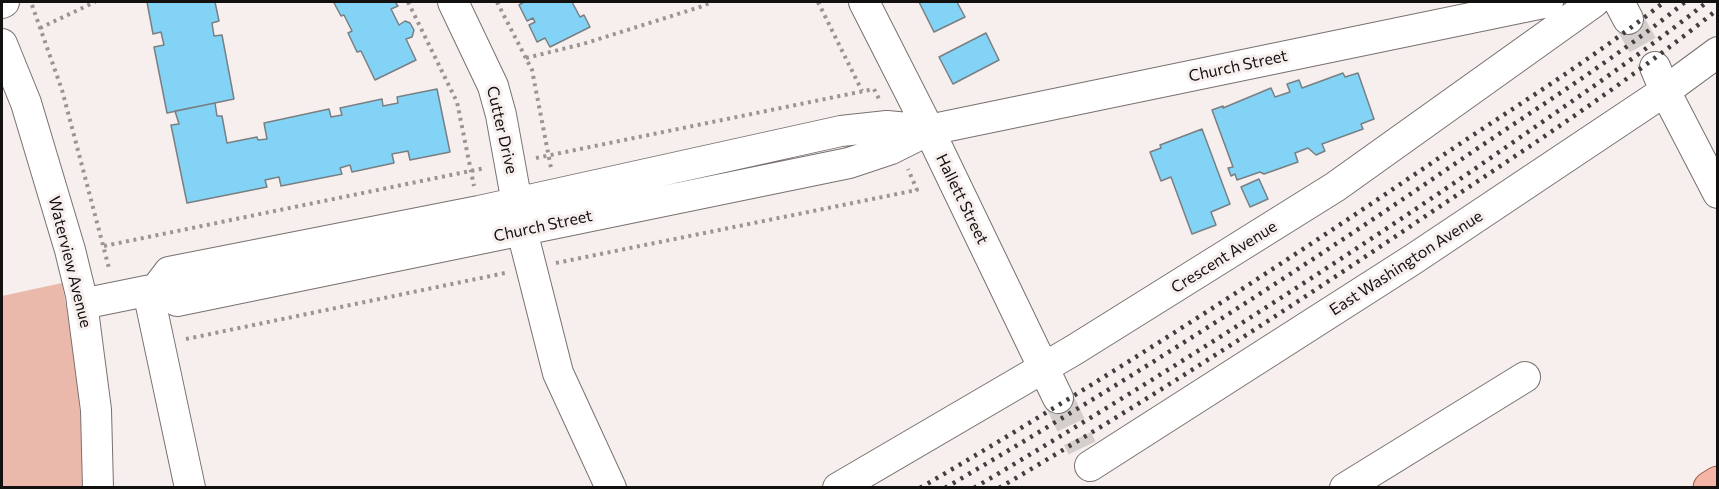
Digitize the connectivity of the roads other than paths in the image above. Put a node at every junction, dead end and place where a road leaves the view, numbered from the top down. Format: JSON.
{"nodes":[{"id":1,"x":453,"y":2,"type":"edge"},
{"id":2,"x":864,"y":2,"type":"edge"},
{"id":3,"x":1548,"y":2,"type":"edge"},
{"id":4,"x":1594,"y":2,"type":"edge"},
{"id":5,"x":2,"y":44,"type":"edge"},
{"id":6,"x":1718,"y":52,"type":"edge"},
{"id":7,"x":1660,"y":79,"type":"junction"},
{"id":8,"x":929,"y":130,"type":"junction"},
{"id":9,"x":1718,"y":193,"type":"edge"},
{"id":10,"x":520,"y":217,"type":"junction"},
{"id":11,"x":152,"y":290,"type":"junction"},
{"id":12,"x":82,"y":304,"type":"junction"},
{"id":13,"x":1043,"y":369,"type":"junction"},
{"id":14,"x":1525,"y":377,"type":"dead end"},
{"id":15,"x":1058,"y":398,"type":"tunnel mouth"},
{"id":16,"x":1090,"y":467,"type":"edge"},
{"id":17,"x":1718,"y":483,"type":"edge"},
{"id":18,"x":98,"y":488,"type":"edge"},
{"id":19,"x":190,"y":488,"type":"edge"},
{"id":20,"x":611,"y":488,"type":"edge"},
{"id":21,"x":838,"y":488,"type":"edge"},
{"id":22,"x":1345,"y":488,"type":"edge"},
{"id":23,"x":1710,"y":488,"type":"edge"}],
"edges":[{"from":1,"to":10,"type":"street","name":"Cutter Drive"},
{"from":2,"to":8,"type":"street","name":"Hallett Street"},
{"from":3,"to":8,"type":"street","name":"Church Street"},
{"from":4,"to":13,"type":"street","name":"Crescent Avenue"},
{"from":5,"to":12,"type":"street","name":"Waterview Avenue"},
{"from":6,"to":7,"type":"street","name":"East Washington Avenue"},
{"from":7,"to":9,"type":"street"},
{"from":7,"to":16,"type":"street","name":"East Washington Avenue"},
{"from":8,"to":10,"type":"street","name":"Church Street"},
{"from":8,"to":13,"type":"street","name":"Hallett Street"},
{"from":10,"to":11,"type":"street","name":"Church Street"},
{"from":10,"to":20,"type":"street","name":"Cutter Drive"},
{"from":11,"to":12,"type":"street"},
{"from":11,"to":19,"type":"street"},
{"from":12,"to":18,"type":"street","name":"Waterview Avenue"},
{"from":13,"to":15,"type":"street","name":"Hallett Street"},
{"from":13,"to":21,"type":"street","name":"Crescent Avenue"},
{"from":14,"to":22,"type":"street"},
{"from":17,"to":23,"type":"main road"}]}
